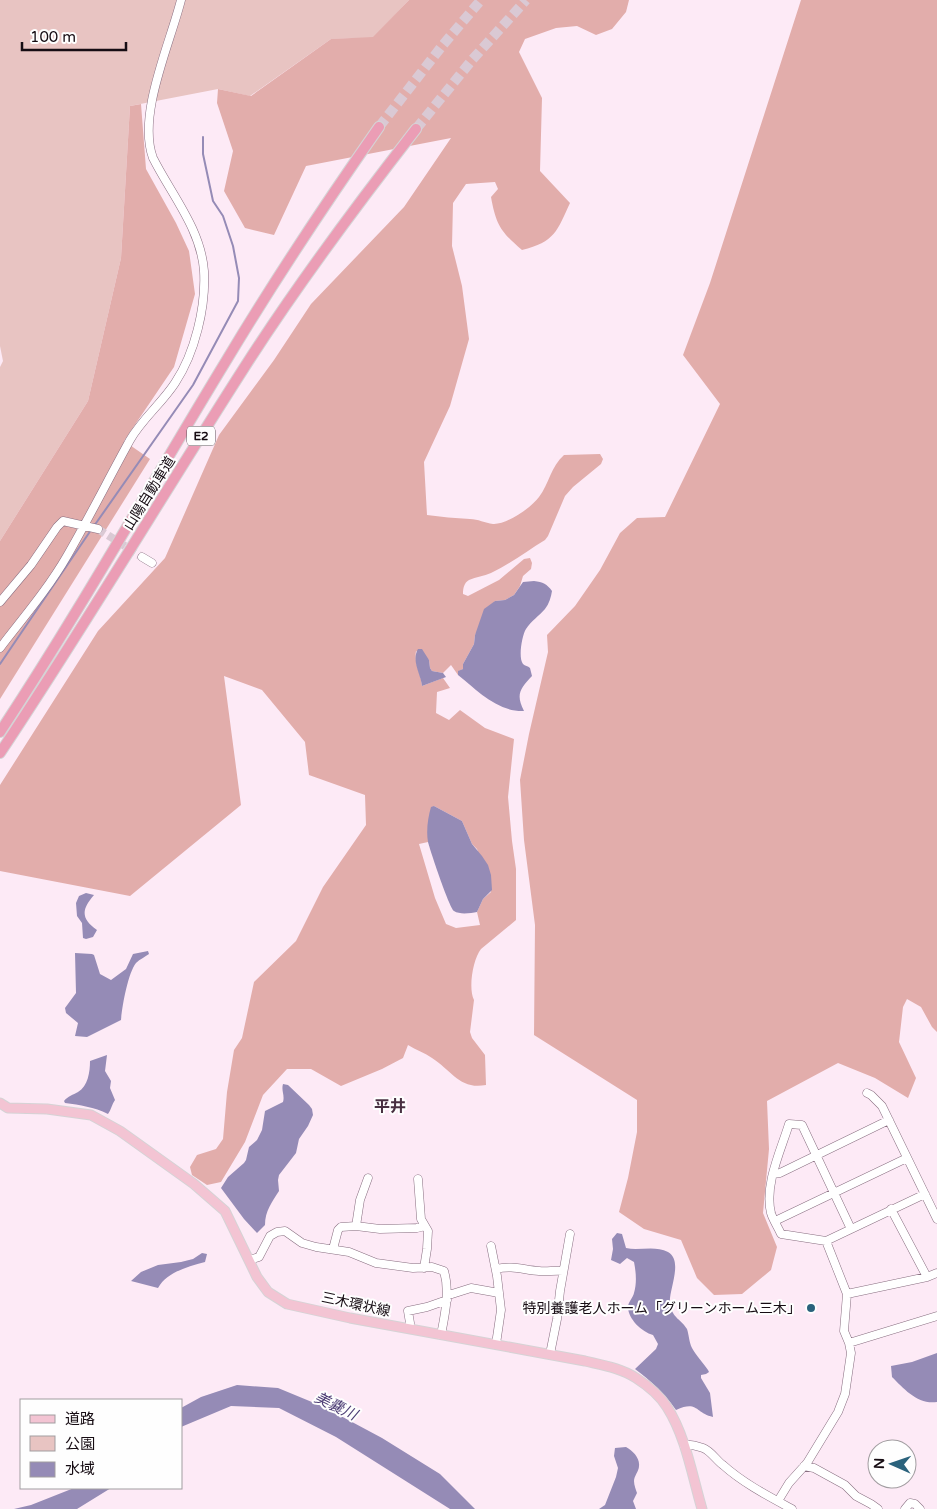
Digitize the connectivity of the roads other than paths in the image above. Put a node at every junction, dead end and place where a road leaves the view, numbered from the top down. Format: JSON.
{"nodes":[{"id":1,"x":181,"y":0,"type":"edge"},
{"id":2,"x":379,"y":127,"type":"tunnel mouth"},
{"id":3,"x":416,"y":129,"type":"tunnel mouth"},
{"id":4,"x":83,"y":525,"type":"junction"},
{"id":5,"x":98,"y":529,"type":"tunnel mouth"},
{"id":6,"x":142,"y":557,"type":"tunnel mouth"},
{"id":7,"x":152,"y":563,"type":"dead end"},
{"id":8,"x":0,"y":602,"type":"edge"},
{"id":9,"x":0,"y":648,"type":"edge"},
{"id":10,"x":0,"y":732,"type":"edge"},
{"id":11,"x":0,"y":753,"type":"edge"},
{"id":12,"x":866,"y":1092,"type":"dead end"},
{"id":13,"x":0,"y":1103,"type":"edge"},
{"id":14,"x":889,"y":1120,"type":"junction"},
{"id":15,"x":816,"y":1156,"type":"junction"},
{"id":16,"x":907,"y":1158,"type":"junction"},
{"id":17,"x":773,"y":1174,"type":"junction"},
{"id":18,"x":368,"y":1178,"type":"dead end"},
{"id":19,"x":418,"y":1179,"type":"dead end"},
{"id":20,"x":834,"y":1193,"type":"junction"},
{"id":21,"x":925,"y":1194,"type":"junction"},
{"id":22,"x":891,"y":1210,"type":"junction"},
{"id":23,"x":936,"y":1216,"type":"edge"},
{"id":24,"x":775,"y":1221,"type":"junction"},
{"id":25,"x":356,"y":1226,"type":"junction"},
{"id":26,"x":425,"y":1226,"type":"junction"},
{"id":27,"x":851,"y":1229,"type":"junction"},
{"id":28,"x":570,"y":1234,"type":"dead end"},
{"id":29,"x":826,"y":1241,"type":"junction"},
{"id":30,"x":491,"y":1246,"type":"dead end"},
{"id":31,"x":333,"y":1249,"type":"junction"},
{"id":32,"x":249,"y":1260,"type":"junction"},
{"id":33,"x":424,"y":1268,"type":"junction"},
{"id":34,"x":496,"y":1269,"type":"junction"},
{"id":35,"x":563,"y":1271,"type":"junction"},
{"id":36,"x":937,"y":1273,"type":"edge"},
{"id":37,"x":927,"y":1277,"type":"junction"},
{"id":38,"x":499,"y":1293,"type":"junction"},
{"id":39,"x":846,"y":1294,"type":"junction"},
{"id":40,"x":447,"y":1297,"type":"junction"},
{"id":41,"x":937,"y":1316,"type":"edge"},
{"id":42,"x":409,"y":1329,"type":"junction"},
{"id":43,"x":441,"y":1335,"type":"junction"},
{"id":44,"x":849,"y":1343,"type":"junction"},
{"id":45,"x":496,"y":1344,"type":"junction"},
{"id":46,"x":550,"y":1354,"type":"junction"},
{"id":47,"x":684,"y":1445,"type":"junction"},
{"id":48,"x":804,"y":1466,"type":"junction"},
{"id":49,"x":778,"y":1501,"type":"junction"},
{"id":50,"x":702,"y":1509,"type":"edge"},
{"id":51,"x":792,"y":1509,"type":"edge"},
{"id":52,"x":878,"y":1509,"type":"edge"},
{"id":53,"x":905,"y":1509,"type":"edge"},
{"id":54,"x":920,"y":1509,"type":"edge"}],
"edges":[{"from":1,"to":4,"type":"street"},
{"from":2,"to":10,"type":"highway","name":"山陽自動車道","number":"E2"},
{"from":3,"to":11,"type":"highway","name":"山陽自動車道","number":"E2"},
{"from":4,"to":5,"type":"street"},
{"from":4,"to":8,"type":"street"},
{"from":4,"to":9,"type":"street"},
{"from":6,"to":7,"type":"street"},
{"from":12,"to":14,"type":"street"},
{"from":13,"to":32,"type":"main road","name":"三木環状線"},
{"from":14,"to":15,"type":"street"},
{"from":14,"to":16,"type":"street"},
{"from":15,"to":17,"type":"street"},
{"from":15,"to":17,"type":"street"},
{"from":15,"to":20,"type":"street"},
{"from":16,"to":20,"type":"street"},
{"from":16,"to":21,"type":"street"},
{"from":17,"to":24,"type":"street"},
{"from":18,"to":25,"type":"street"},
{"from":19,"to":26,"type":"street"},
{"from":20,"to":24,"type":"street"},
{"from":20,"to":27,"type":"street"},
{"from":21,"to":22,"type":"street"},
{"from":21,"to":23,"type":"street"},
{"from":22,"to":27,"type":"street"},
{"from":22,"to":37,"type":"street"},
{"from":24,"to":29,"type":"street"},
{"from":25,"to":26,"type":"street"},
{"from":25,"to":31,"type":"street"},
{"from":26,"to":33,"type":"street"},
{"from":27,"to":29,"type":"street"},
{"from":28,"to":35,"type":"street"},
{"from":29,"to":39,"type":"street"},
{"from":30,"to":34,"type":"street"},
{"from":31,"to":32,"type":"street"},
{"from":31,"to":33,"type":"street"},
{"from":32,"to":42,"type":"main road","name":"三木環状線"},
{"from":33,"to":40,"type":"street"},
{"from":34,"to":35,"type":"street"},
{"from":34,"to":38,"type":"street"},
{"from":35,"to":46,"type":"street"},
{"from":36,"to":37,"type":"street"},
{"from":37,"to":39,"type":"street"},
{"from":38,"to":40,"type":"street"},
{"from":38,"to":45,"type":"street"},
{"from":39,"to":44,"type":"street"},
{"from":40,"to":42,"type":"street"},
{"from":40,"to":43,"type":"street"},
{"from":41,"to":44,"type":"street"},
{"from":42,"to":43,"type":"main road","name":"三木環状線"},
{"from":43,"to":45,"type":"main road","name":"三木環状線"},
{"from":44,"to":48,"type":"street"},
{"from":45,"to":46,"type":"main road","name":"三木環状線"},
{"from":46,"to":47,"type":"main road","name":"三木環状線"},
{"from":47,"to":49,"type":"street"},
{"from":47,"to":50,"type":"main road","name":"三木環状線"},
{"from":48,"to":49,"type":"street"},
{"from":48,"to":52,"type":"street"},
{"from":49,"to":51,"type":"street"},
{"from":53,"to":54,"type":"street"}]}
